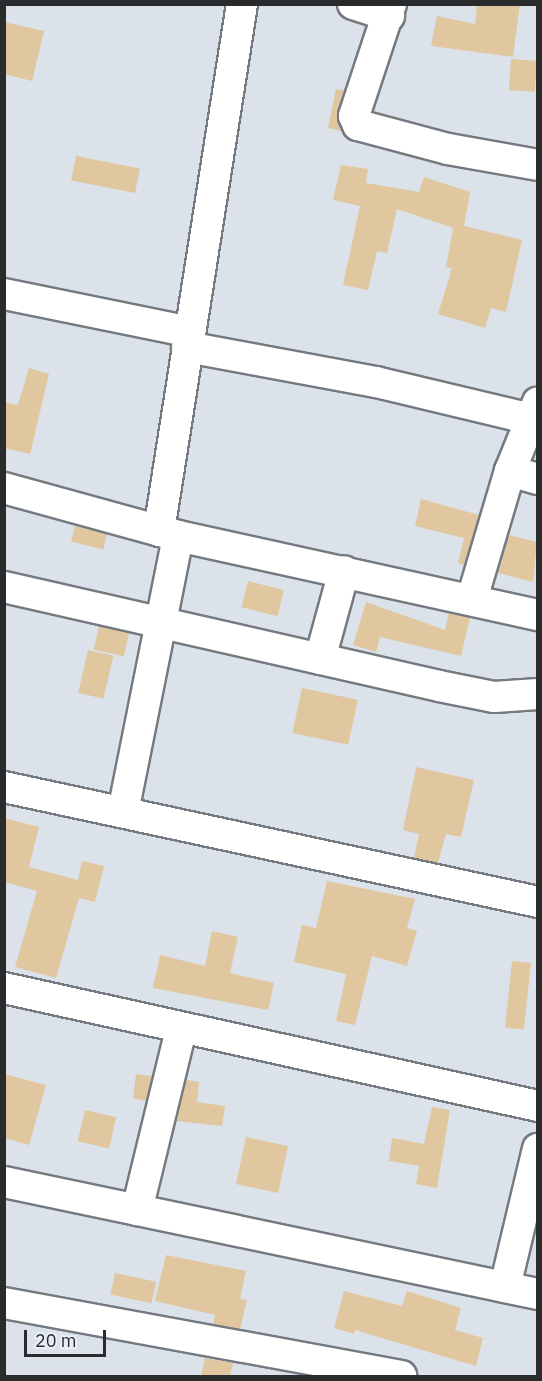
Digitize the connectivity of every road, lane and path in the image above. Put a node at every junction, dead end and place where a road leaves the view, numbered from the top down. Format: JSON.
{"nodes":[{"id":1,"x":242,"y":4,"type":"edge"},
{"id":2,"x":353,"y":4,"type":"edge"},
{"id":3,"x":390,"y":10,"type":"edge"},
{"id":4,"x":537,"y":165,"type":"edge"},
{"id":5,"x":4,"y":294,"type":"edge"},
{"id":6,"x":188,"y":339,"type":"junction"},
{"id":7,"x":534,"y":411,"type":"edge"},
{"id":8,"x":524,"y":475,"type":"edge"},
{"id":9,"x":4,"y":488,"type":"edge"},
{"id":10,"x":169,"y":533,"type":"junction"},
{"id":11,"x":344,"y":571,"type":"junction"},
{"id":12,"x":4,"y":587,"type":"edge"},
{"id":13,"x":472,"y":599,"type":"junction"},
{"id":14,"x":537,"y":615,"type":"edge"},
{"id":15,"x":159,"y":625,"type":"junction"},
{"id":16,"x":320,"y":660,"type":"junction"},
{"id":17,"x":537,"y":694,"type":"edge"},
{"id":18,"x":4,"y":787,"type":"edge"},
{"id":19,"x":123,"y":812,"type":"junction"},
{"id":20,"x":537,"y":902,"type":"edge"},
{"id":21,"x":4,"y":988,"type":"edge"},
{"id":22,"x":181,"y":1029,"type":"junction"},
{"id":23,"x":537,"y":1106,"type":"edge"},
{"id":24,"x":537,"y":1149,"type":"edge"},
{"id":25,"x":4,"y":1182,"type":"edge"},
{"id":26,"x":137,"y":1210,"type":"junction"},
{"id":27,"x":506,"y":1287,"type":"junction"},
{"id":28,"x":537,"y":1294,"type":"edge"},
{"id":29,"x":4,"y":1303,"type":"edge"},
{"id":30,"x":401,"y":1377,"type":"edge"}],
"edges":[{"from":1,"to":6,"type":"street"},
{"from":2,"to":3,"type":"street"},
{"from":3,"to":4,"type":"street"},
{"from":5,"to":6,"type":"street"},
{"from":6,"to":7,"type":"street"},
{"from":6,"to":10,"type":"street"},
{"from":7,"to":8,"type":"street"},
{"from":8,"to":13,"type":"street"},
{"from":9,"to":10,"type":"street"},
{"from":10,"to":11,"type":"street"},
{"from":10,"to":15,"type":"street"},
{"from":11,"to":13,"type":"street"},
{"from":11,"to":16,"type":"street"},
{"from":12,"to":15,"type":"street"},
{"from":13,"to":14,"type":"street"},
{"from":15,"to":16,"type":"street"},
{"from":15,"to":19,"type":"street"},
{"from":16,"to":17,"type":"street"},
{"from":18,"to":19,"type":"street"},
{"from":19,"to":20,"type":"street"},
{"from":21,"to":22,"type":"street"},
{"from":22,"to":23,"type":"street"},
{"from":22,"to":26,"type":"street"},
{"from":24,"to":27,"type":"street"},
{"from":25,"to":26,"type":"street"},
{"from":26,"to":27,"type":"street"},
{"from":27,"to":28,"type":"street"},
{"from":29,"to":30,"type":"street"}]}
